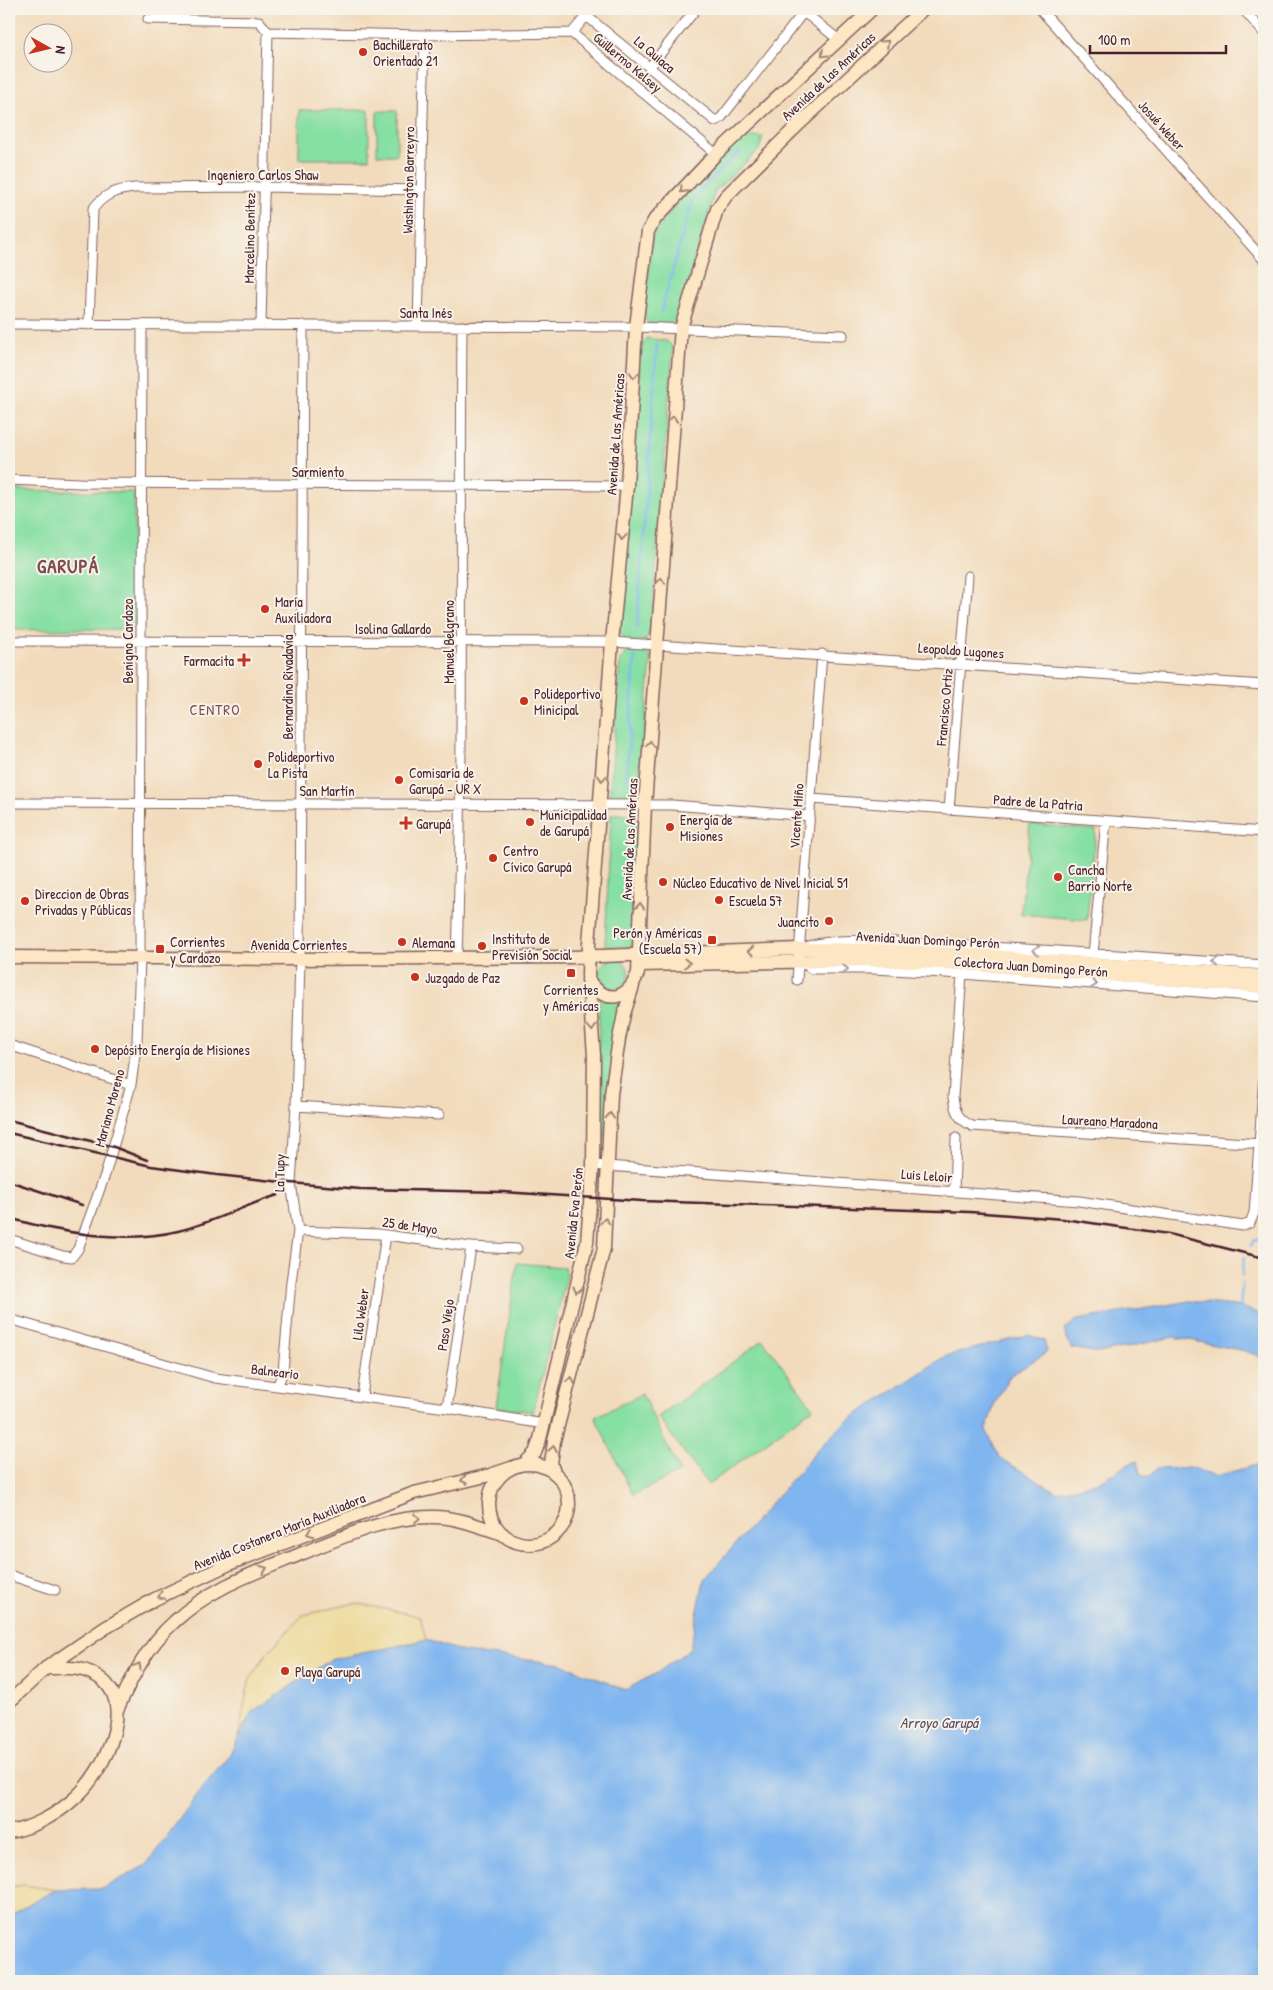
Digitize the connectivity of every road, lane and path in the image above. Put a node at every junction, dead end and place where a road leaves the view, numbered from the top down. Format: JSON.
{"nodes":[{"id":1,"x":578,"y":9,"type":"edge"},
{"id":2,"x":696,"y":9,"type":"edge"},
{"id":3,"x":872,"y":9,"type":"edge"},
{"id":4,"x":923,"y":9,"type":"edge"},
{"id":5,"x":1040,"y":9,"type":"edge"},
{"id":6,"x":1243,"y":9,"type":"edge"},
{"id":7,"x":803,"y":10,"type":"edge"},
{"id":8,"x":590,"y":12,"type":"edge"},
{"id":9,"x":148,"y":19,"type":"dead end"},
{"id":10,"x":268,"y":32,"type":"junction"},
{"id":11,"x":1264,"y":32,"type":"edge"},
{"id":12,"x":572,"y":33,"type":"junction"},
{"id":13,"x":425,"y":35,"type":"junction"},
{"id":14,"x":839,"y":40,"type":"junction"},
{"id":15,"x":649,"y":68,"type":"junction"},
{"id":16,"x":716,"y":154,"type":"junction"},
{"id":17,"x":264,"y":187,"type":"junction"},
{"id":18,"x":422,"y":190,"type":"junction"},
{"id":19,"x":1264,"y":260,"type":"edge"},
{"id":20,"x":9,"y":324,"type":"edge"},
{"id":21,"x":142,"y":324,"type":"junction"},
{"id":22,"x":89,"y":325,"type":"junction"},
{"id":23,"x":261,"y":325,"type":"junction"},
{"id":24,"x":303,"y":325,"type":"junction"},
{"id":25,"x":418,"y":326,"type":"junction"},
{"id":26,"x":462,"y":326,"type":"junction"},
{"id":27,"x":636,"y":327,"type":"junction"},
{"id":28,"x":681,"y":328,"type":"junction"},
{"id":29,"x":843,"y":335,"type":"dead end"},
{"id":30,"x":9,"y":480,"type":"edge"},
{"id":31,"x":141,"y":484,"type":"junction"},
{"id":32,"x":302,"y":485,"type":"junction"},
{"id":33,"x":461,"y":486,"type":"junction"},
{"id":34,"x":627,"y":486,"type":"junction"},
{"id":35,"x":968,"y":576,"type":"dead end"},
{"id":36,"x":9,"y":641,"type":"edge"},
{"id":37,"x":301,"y":641,"type":"junction"},
{"id":38,"x":141,"y":642,"type":"junction"},
{"id":39,"x":463,"y":642,"type":"junction"},
{"id":40,"x":612,"y":642,"type":"junction"},
{"id":41,"x":656,"y":644,"type":"junction"},
{"id":42,"x":822,"y":654,"type":"junction"},
{"id":43,"x":962,"y":664,"type":"junction"},
{"id":44,"x":1264,"y":685,"type":"edge"},
{"id":45,"x":811,"y":799,"type":"junction"},
{"id":46,"x":9,"y":803,"type":"edge"},
{"id":47,"x":140,"y":803,"type":"junction"},
{"id":48,"x":300,"y":804,"type":"junction"},
{"id":49,"x":460,"y":805,"type":"junction"},
{"id":50,"x":600,"y":805,"type":"junction"},
{"id":51,"x":645,"y":805,"type":"junction"},
{"id":52,"x":948,"y":810,"type":"junction"},
{"id":53,"x":810,"y":816,"type":"junction"},
{"id":54,"x":1106,"y":821,"type":"junction"},
{"id":55,"x":1264,"y":832,"type":"edge"},
{"id":56,"x":1093,"y":954,"type":"junction"},
{"id":57,"x":799,"y":955,"type":"junction"},
{"id":58,"x":589,"y":956,"type":"junction"},
{"id":59,"x":9,"y":957,"type":"edge"},
{"id":60,"x":457,"y":957,"type":"junction"},
{"id":61,"x":140,"y":958,"type":"junction"},
{"id":62,"x":300,"y":959,"type":"junction"},
{"id":63,"x":638,"y":960,"type":"junction"},
{"id":64,"x":1264,"y":965,"type":"edge"},
{"id":65,"x":962,"y":974,"type":"junction"},
{"id":66,"x":1264,"y":976,"type":"edge"},
{"id":67,"x":588,"y":980,"type":"junction"},
{"id":68,"x":797,"y":980,"type":"dead end"},
{"id":69,"x":634,"y":983,"type":"junction"},
{"id":70,"x":1264,"y":986,"type":"edge"},
{"id":71,"x":1264,"y":998,"type":"edge"},
{"id":72,"x":9,"y":1045,"type":"edge"},
{"id":73,"x":1264,"y":1075,"type":"edge"},
{"id":74,"x":131,"y":1085,"type":"junction"},
{"id":75,"x":296,"y":1106,"type":"junction"},
{"id":76,"x":439,"y":1115,"type":"dead end"},
{"id":77,"x":956,"y":1138,"type":"dead end"},
{"id":78,"x":1262,"y":1144,"type":"edge"},
{"id":79,"x":593,"y":1165,"type":"junction"},
{"id":80,"x":607,"y":1165,"type":"junction"},
{"id":81,"x":954,"y":1191,"type":"junction"},
{"id":82,"x":298,"y":1231,"type":"junction"},
{"id":83,"x":386,"y":1236,"type":"junction"},
{"id":84,"x":9,"y":1239,"type":"edge"},
{"id":85,"x":471,"y":1247,"type":"junction"},
{"id":86,"x":517,"y":1249,"type":"dead end"},
{"id":87,"x":9,"y":1319,"type":"edge"},
{"id":88,"x":278,"y":1385,"type":"junction"},
{"id":89,"x":362,"y":1396,"type":"junction"},
{"id":90,"x":447,"y":1408,"type":"junction"},
{"id":91,"x":544,"y":1424,"type":"junction"},
{"id":92,"x":524,"y":1464,"type":"junction"},
{"id":93,"x":511,"y":1468,"type":"junction"},
{"id":94,"x":554,"y":1472,"type":"junction"},
{"id":95,"x":503,"y":1534,"type":"junction"},
{"id":96,"x":9,"y":1576,"type":"edge"},
{"id":97,"x":55,"y":1590,"type":"dead end"},
{"id":98,"x":46,"y":1668,"type":"junction"},
{"id":99,"x":9,"y":1702,"type":"edge"},
{"id":100,"x":117,"y":1710,"type":"junction"},
{"id":101,"x":9,"y":1832,"type":"edge"}],
"edges":[{"from":1,"to":8,"type":"street","name":"La Quiaca"},
{"from":2,"to":15,"type":"street"},
{"from":3,"to":14,"type":"main road","name":"Avenida de Las Américas"},
{"from":28,"to":4,"type":"main road","name":"Avenida de Las Américas","one_way":true},
{"from":5,"to":19,"type":"street","name":"Josué Weber"},
{"from":6,"to":11,"type":"street"},
{"from":7,"to":14,"type":"street"},
{"from":7,"to":15,"type":"street","name":"La Quiaca"},
{"from":8,"to":12,"type":"street"},
{"from":8,"to":15,"type":"street","name":"La Quiaca"},
{"from":9,"to":10,"type":"street"},
{"from":10,"to":13,"type":"street","name":"Guillermo Kelsey"},
{"from":10,"to":17,"type":"street","name":"Marcelino Benítez"},
{"from":12,"to":13,"type":"street","name":"Guillermo Kelsey"},
{"from":12,"to":16,"type":"street","name":"Guillermo Kelsey"},
{"from":13,"to":18,"type":"street","name":"Washington Barreyro"},
{"from":14,"to":16,"type":"main road","name":"Avenida de Las Américas","one_way":true},
{"from":16,"to":27,"type":"main road","name":"Avenida de Las Américas","one_way":true},
{"from":17,"to":18,"type":"street","name":"Ingeniero Carlos Shaw"},
{"from":17,"to":22,"type":"street","name":"Ingeniero Carlos Shaw"},
{"from":17,"to":23,"type":"street","name":"Marcelino Benítez"},
{"from":18,"to":25,"type":"street","name":"Washington Barreyro"},
{"from":20,"to":22,"type":"street","name":"Santa Inés"},
{"from":21,"to":22,"type":"street","name":"Santa Inés"},
{"from":21,"to":23,"type":"street","name":"Santa Inés"},
{"from":21,"to":31,"type":"street","name":"Benigno Cardozo"},
{"from":23,"to":24,"type":"street","name":"Santa Inés"},
{"from":24,"to":25,"type":"street","name":"Santa Inés"},
{"from":24,"to":32,"type":"street","name":"Bernardino Rivadavia"},
{"from":25,"to":26,"type":"street","name":"Santa Inés"},
{"from":26,"to":27,"type":"street","name":"Santa Inés"},
{"from":26,"to":33,"type":"street","name":"Manuel Belgrano"},
{"from":27,"to":28,"type":"street","name":"Santa Inés"},
{"from":27,"to":34,"type":"main road","name":"Avenida de Las Américas","one_way":true},
{"from":28,"to":29,"type":"street","name":"Santa Inés"},
{"from":41,"to":28,"type":"main road","name":"Avenida de Las Américas","one_way":true},
{"from":30,"to":31,"type":"street","name":"Sarmiento"},
{"from":31,"to":32,"type":"street","name":"Sarmiento"},
{"from":31,"to":38,"type":"street","name":"Benigno Cardozo"},
{"from":32,"to":33,"type":"street","name":"Sarmiento"},
{"from":32,"to":37,"type":"street","name":"Bernardino Rivadavia"},
{"from":33,"to":34,"type":"street","name":"Sarmiento"},
{"from":33,"to":39,"type":"street","name":"Manuel Belgrano"},
{"from":34,"to":40,"type":"main road","name":"Avenida de Las Américas","one_way":true},
{"from":35,"to":43,"type":"street","name":"Francisco Ortiz"},
{"from":36,"to":38,"type":"street","name":"Isolina Gallardo"},
{"from":37,"to":38,"type":"street","name":"Isolina Gallardo"},
{"from":37,"to":39,"type":"street","name":"Isolina Gallardo"},
{"from":37,"to":48,"type":"street","name":"Bernardino Rivadavia"},
{"from":38,"to":47,"type":"street","name":"Benigno Cardozo"},
{"from":39,"to":40,"type":"street","name":"Isolina Gallardo"},
{"from":39,"to":49,"type":"street","name":"Manuel Belgrano"},
{"from":40,"to":41,"type":"street","name":"Isolina Gallardo"},
{"from":40,"to":50,"type":"main road","name":"Avenida de Las Américas","one_way":true},
{"from":41,"to":42,"type":"street","name":"Leopoldo Lugones"},
{"from":51,"to":41,"type":"main road","name":"Avenida de Las Américas","one_way":true},
{"from":42,"to":43,"type":"street","name":"Leopoldo Lugones"},
{"from":42,"to":45,"type":"street","name":"Vicente Miño"},
{"from":43,"to":44,"type":"street","name":"Leopoldo Lugones"},
{"from":43,"to":52,"type":"street","name":"Francisco Ortiz"},
{"from":45,"to":52,"type":"street","name":"Padre de la Patria"},
{"from":45,"to":53,"type":"street","name":"Vicente Miño"},
{"from":46,"to":47,"type":"street","name":"San Martín"},
{"from":47,"to":48,"type":"street","name":"San Martín"},
{"from":47,"to":61,"type":"street","name":"Benigno Cardozo"},
{"from":48,"to":49,"type":"street","name":"San Martín"},
{"from":48,"to":62,"type":"street","name":"Bernardino Rivadavia"},
{"from":49,"to":50,"type":"street","name":"San Martín"},
{"from":49,"to":60,"type":"street","name":"Manuel Belgrano"},
{"from":50,"to":51,"type":"street","name":"San Martín"},
{"from":50,"to":58,"type":"main road","name":"Avenida de Las Américas"},
{"from":51,"to":53,"type":"street"},
{"from":63,"to":51,"type":"main road","name":"Avenida de Las Américas","one_way":true},
{"from":52,"to":54,"type":"street","name":"Padre de la Patria"},
{"from":53,"to":57,"type":"street","name":"Vicente Miño"},
{"from":54,"to":55,"type":"street","name":"Padre de la Patria"},
{"from":54,"to":56,"type":"street"},
{"from":56,"to":57,"type":"street","name":"Colectora Juan Domingo Perón","one_way":true},
{"from":64,"to":56,"type":"street","name":"Colectora Juan Domingo Perón","one_way":true},
{"from":57,"to":63,"type":"main road","name":"Avenida Juan Domingo Perón"},
{"from":57,"to":65,"type":"street","name":"Colectora Juan Domingo Perón","one_way":true},
{"from":57,"to":66,"type":"main road","name":"Avenida Juan Domingo Perón"},
{"from":57,"to":68,"type":"street","name":"Vicente Miño"},
{"from":57,"to":70,"type":"main road","name":"Avenida Juan Domingo Perón"},
{"from":58,"to":60,"type":"main road","name":"Avenida Corrientes"},
{"from":58,"to":63,"type":"main road","name":"Avenida Juan Domingo Perón"},
{"from":58,"to":67,"type":"main road","name":"Avenida Eva Perón"},
{"from":59,"to":61,"type":"main road","name":"Avenida Corrientes"},
{"from":60,"to":62,"type":"main road","name":"Avenida Corrientes"},
{"from":61,"to":62,"type":"main road","name":"Avenida Corrientes"},
{"from":61,"to":74,"type":"street","name":"Mariano Moreno"},
{"from":62,"to":75,"type":"street","name":"La Tupy"},
{"from":63,"to":69,"type":"main road","name":"Avenida de Las Américas"},
{"from":65,"to":71,"type":"street","name":"Colectora Juan Domingo Perón","one_way":true},
{"from":65,"to":78,"type":"street","name":"Laureano Maradona"},
{"from":67,"to":69,"type":"main road"},
{"from":67,"to":79,"type":"main road","name":"Avenida Eva Perón","one_way":true},
{"from":80,"to":69,"type":"main road","name":"Avenida Eva Perón","one_way":true},
{"from":72,"to":74,"type":"street"},
{"from":73,"to":78,"type":"street"},
{"from":74,"to":84,"type":"street","name":"Mariano Moreno"},
{"from":75,"to":76,"type":"street"},
{"from":75,"to":82,"type":"street","name":"La Tupy"},
{"from":77,"to":81,"type":"street"},
{"from":78,"to":81,"type":"street","name":"Luis Leloir"},
{"from":79,"to":80,"type":"street","name":"Luis Leloir"},
{"from":79,"to":91,"type":"main road","name":"Avenida Eva Perón","one_way":true},
{"from":80,"to":81,"type":"street","name":"Luis Leloir"},
{"from":94,"to":80,"type":"main road","name":"Avenida Eva Perón","one_way":true},
{"from":82,"to":83,"type":"street","name":"25 de Mayo"},
{"from":82,"to":88,"type":"street","name":"La Tupy"},
{"from":83,"to":85,"type":"street","name":"25 de Mayo"},
{"from":83,"to":89,"type":"street","name":"Lilo Weber"},
{"from":85,"to":86,"type":"street","name":"25 de Mayo"},
{"from":85,"to":90,"type":"street","name":"Paso Viejo"},
{"from":87,"to":88,"type":"street","name":"Balneario"},
{"from":88,"to":89,"type":"street","name":"Balneario"},
{"from":89,"to":90,"type":"street","name":"Balneario"},
{"from":90,"to":91,"type":"street","name":"Balneario"},
{"from":91,"to":92,"type":"main road","name":"Avenida Eva Perón"},
{"from":92,"to":93,"type":"main road"},
{"from":92,"to":94,"type":"main road"},
{"from":93,"to":95,"type":"main road"},
{"from":93,"to":98,"type":"main road","name":"Avenida Costanera María Auxiliadora","one_way":true},
{"from":94,"to":95,"type":"main road"},
{"from":100,"to":95,"type":"main road","one_way":true},
{"from":96,"to":97,"type":"street"},
{"from":98,"to":99,"type":"main road","name":"Avenida Costanera María Auxiliadora"},
{"from":98,"to":100,"type":"main road"},
{"from":100,"to":101,"type":"main road"}]}
